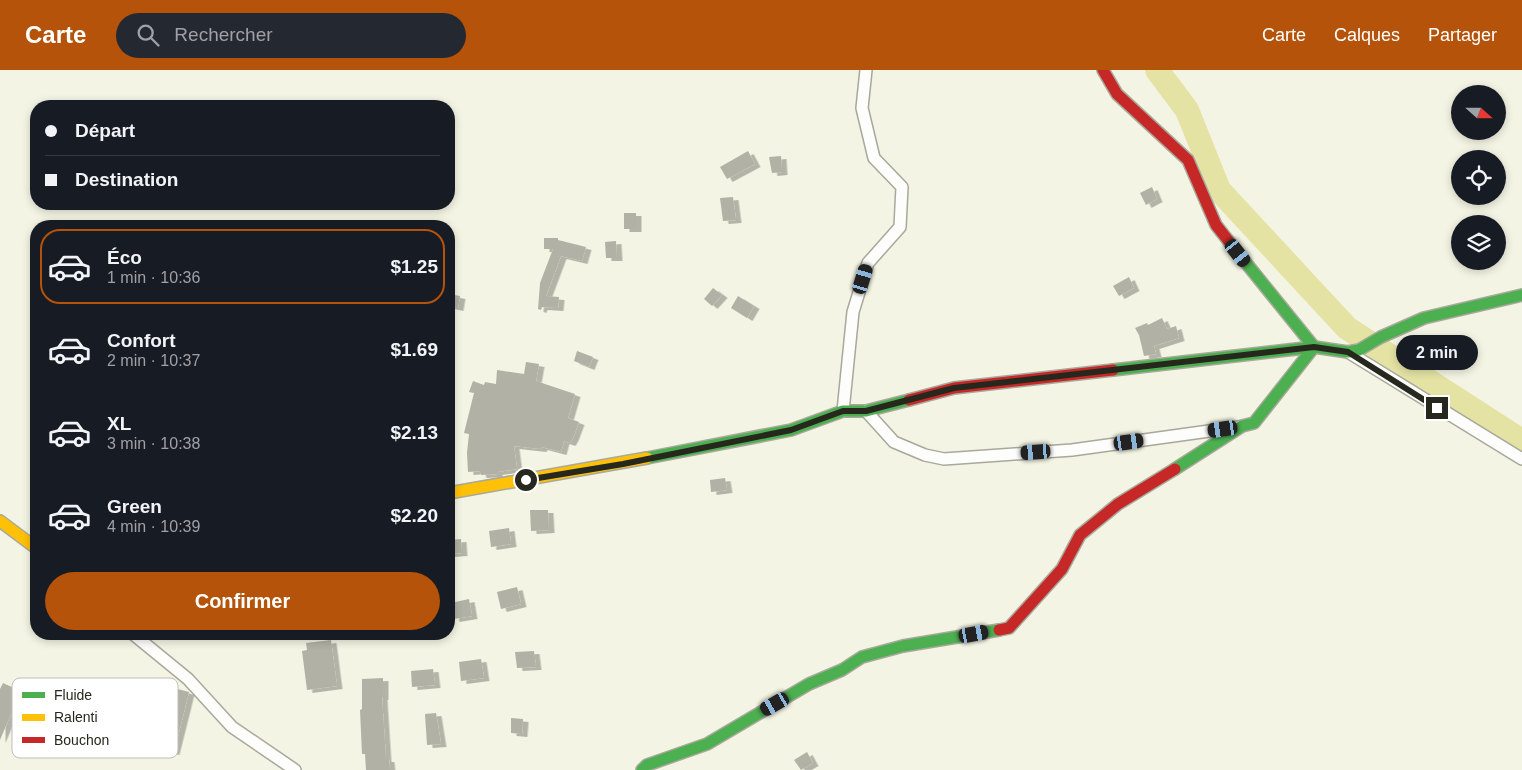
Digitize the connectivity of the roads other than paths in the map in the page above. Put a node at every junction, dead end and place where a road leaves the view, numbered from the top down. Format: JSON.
{"nodes":[{"id":1,"x":866,"y":70,"type":"edge"},
{"id":2,"x":1103,"y":70,"type":"edge"},
{"id":3,"x":1522,"y":295,"type":"edge"},
{"id":4,"x":1314,"y":347,"type":"junction"},
{"id":5,"x":1353,"y":351,"type":"junction"},
{"id":6,"x":843,"y":411,"type":"junction"},
{"id":7,"x":866,"y":411,"type":"junction"},
{"id":8,"x":1242,"y":426,"type":"junction"},
{"id":9,"x":1522,"y":459,"type":"edge"},
{"id":10,"x":455,"y":492,"type":"edge"},
{"id":11,"x":0,"y":521,"type":"edge"},
{"id":12,"x":30,"y":544,"type":"edge"},
{"id":13,"x":140,"y":640,"type":"edge"},
{"id":14,"x":295,"y":770,"type":"edge"},
{"id":15,"x":642,"y":770,"type":"edge"}],
"edges":[{"from":1,"to":6,"type":"street"},
{"from":2,"to":4,"type":"street"},
{"from":3,"to":5,"type":"street"},
{"from":4,"to":5,"type":"street"},
{"from":4,"to":7,"type":"street"},
{"from":4,"to":8,"type":"street"},
{"from":5,"to":9,"type":"street"},
{"from":6,"to":7,"type":"street"},
{"from":6,"to":10,"type":"street"},
{"from":7,"to":8,"type":"street"},
{"from":8,"to":15,"type":"street"},
{"from":11,"to":12,"type":"street"},
{"from":13,"to":14,"type":"street"}]}
